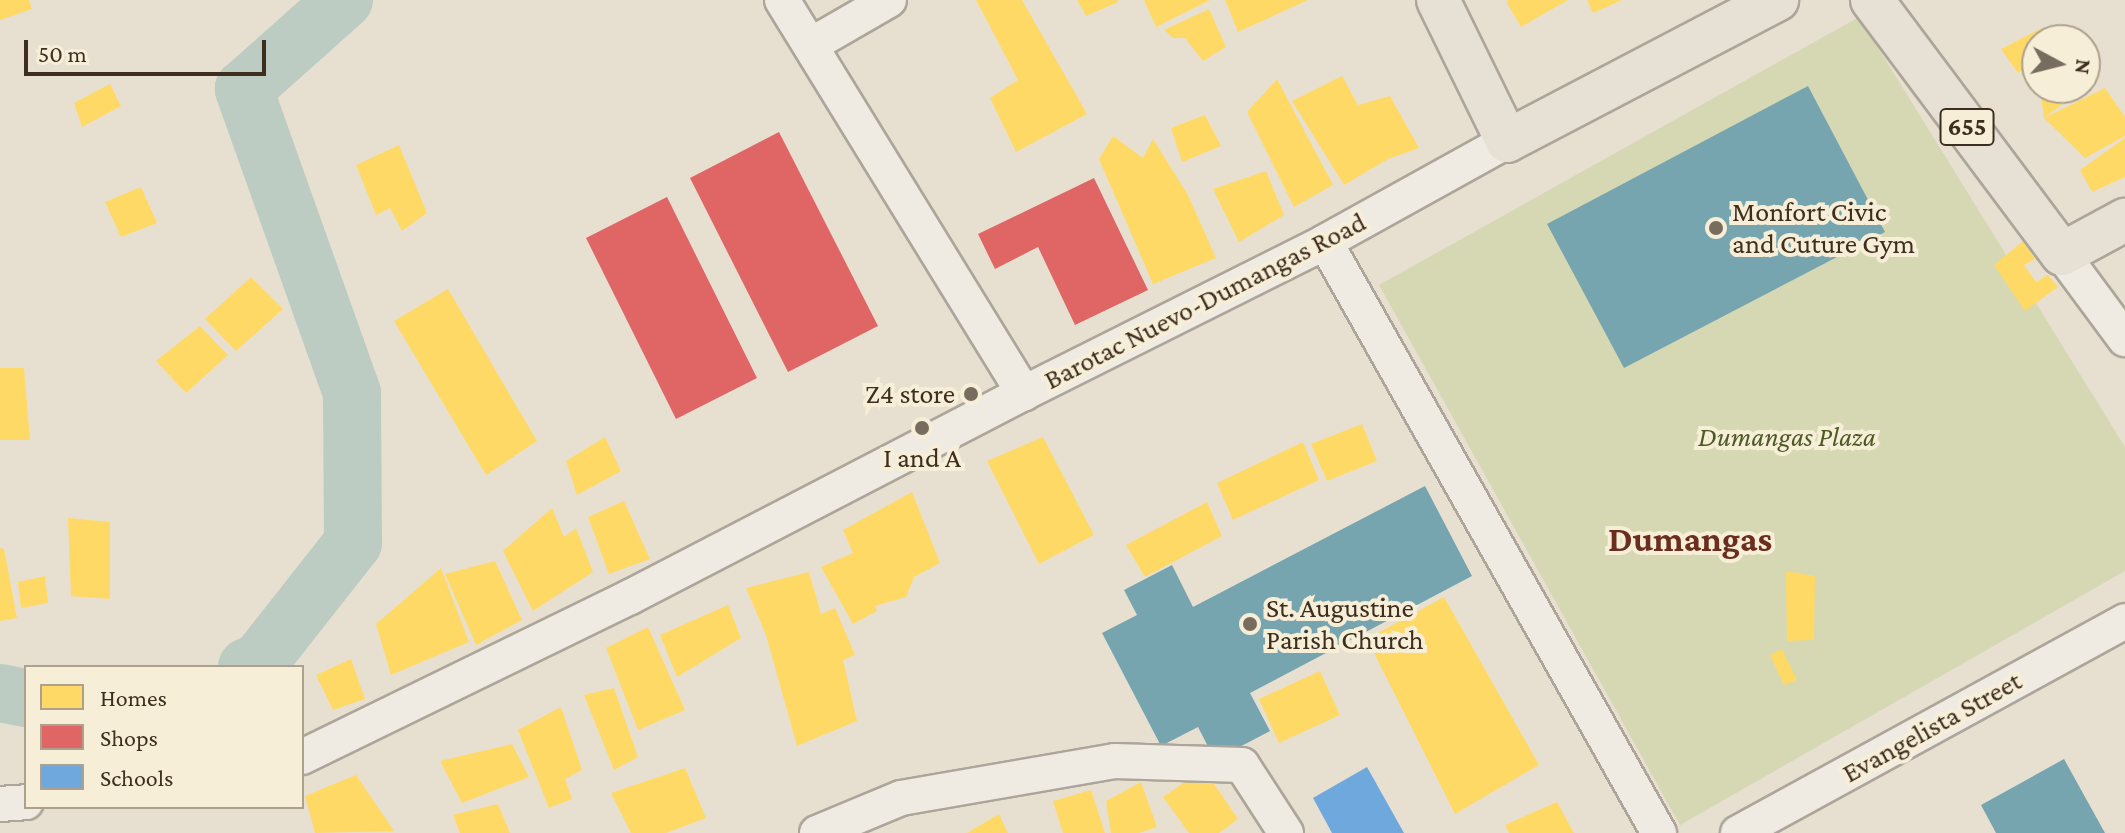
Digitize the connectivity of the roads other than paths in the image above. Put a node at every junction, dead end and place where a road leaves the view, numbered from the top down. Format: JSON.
{"nodes":[{"id":1,"x":782,"y":0,"type":"edge"},
{"id":2,"x":889,"y":0,"type":"edge"},
{"id":3,"x":1438,"y":0,"type":"edge"},
{"id":4,"x":1777,"y":0,"type":"edge"},
{"id":5,"x":1872,"y":0,"type":"edge"},
{"id":6,"x":811,"y":45,"type":"junction"},
{"id":7,"x":1507,"y":141,"type":"junction"},
{"id":8,"x":2125,"y":220,"type":"edge"},
{"id":9,"x":1325,"y":242,"type":"junction"},
{"id":10,"x":2062,"y":254,"type":"junction"},
{"id":11,"x":2125,"y":339,"type":"edge"},
{"id":12,"x":1024,"y":393,"type":"junction"},
{"id":13,"x":2125,"y":621,"type":"edge"},
{"id":14,"x":304,"y":756,"type":"edge"},
{"id":15,"x":24,"y":802,"type":"edge"},
{"id":16,"x":0,"y":804,"type":"edge"},
{"id":17,"x":817,"y":833,"type":"edge"},
{"id":18,"x":1286,"y":833,"type":"edge"},
{"id":19,"x":1659,"y":833,"type":"edge"},
{"id":20,"x":1738,"y":833,"type":"edge"}],
"edges":[{"from":1,"to":6,"type":"street"},
{"from":2,"to":6,"type":"street"},
{"from":3,"to":7,"type":"main road"},
{"from":4,"to":7,"type":"main road","name":"Barotac Nuevo-Dumangas Road"},
{"from":5,"to":10,"type":"main road","number":"655"},
{"from":6,"to":12,"type":"street"},
{"from":7,"to":9,"type":"street","name":"Barotac Nuevo-Dumangas Road"},
{"from":8,"to":10,"type":"main road"},
{"from":9,"to":12,"type":"street","name":"Barotac Nuevo-Dumangas Road"},
{"from":9,"to":19,"type":"street"},
{"from":10,"to":11,"type":"street"},
{"from":12,"to":14,"type":"street","name":"Barotac Nuevo-Dumangas Road"},
{"from":13,"to":20,"type":"street","name":"Evangelista Street"},
{"from":15,"to":16,"type":"street"},
{"from":17,"to":18,"type":"street"}]}
